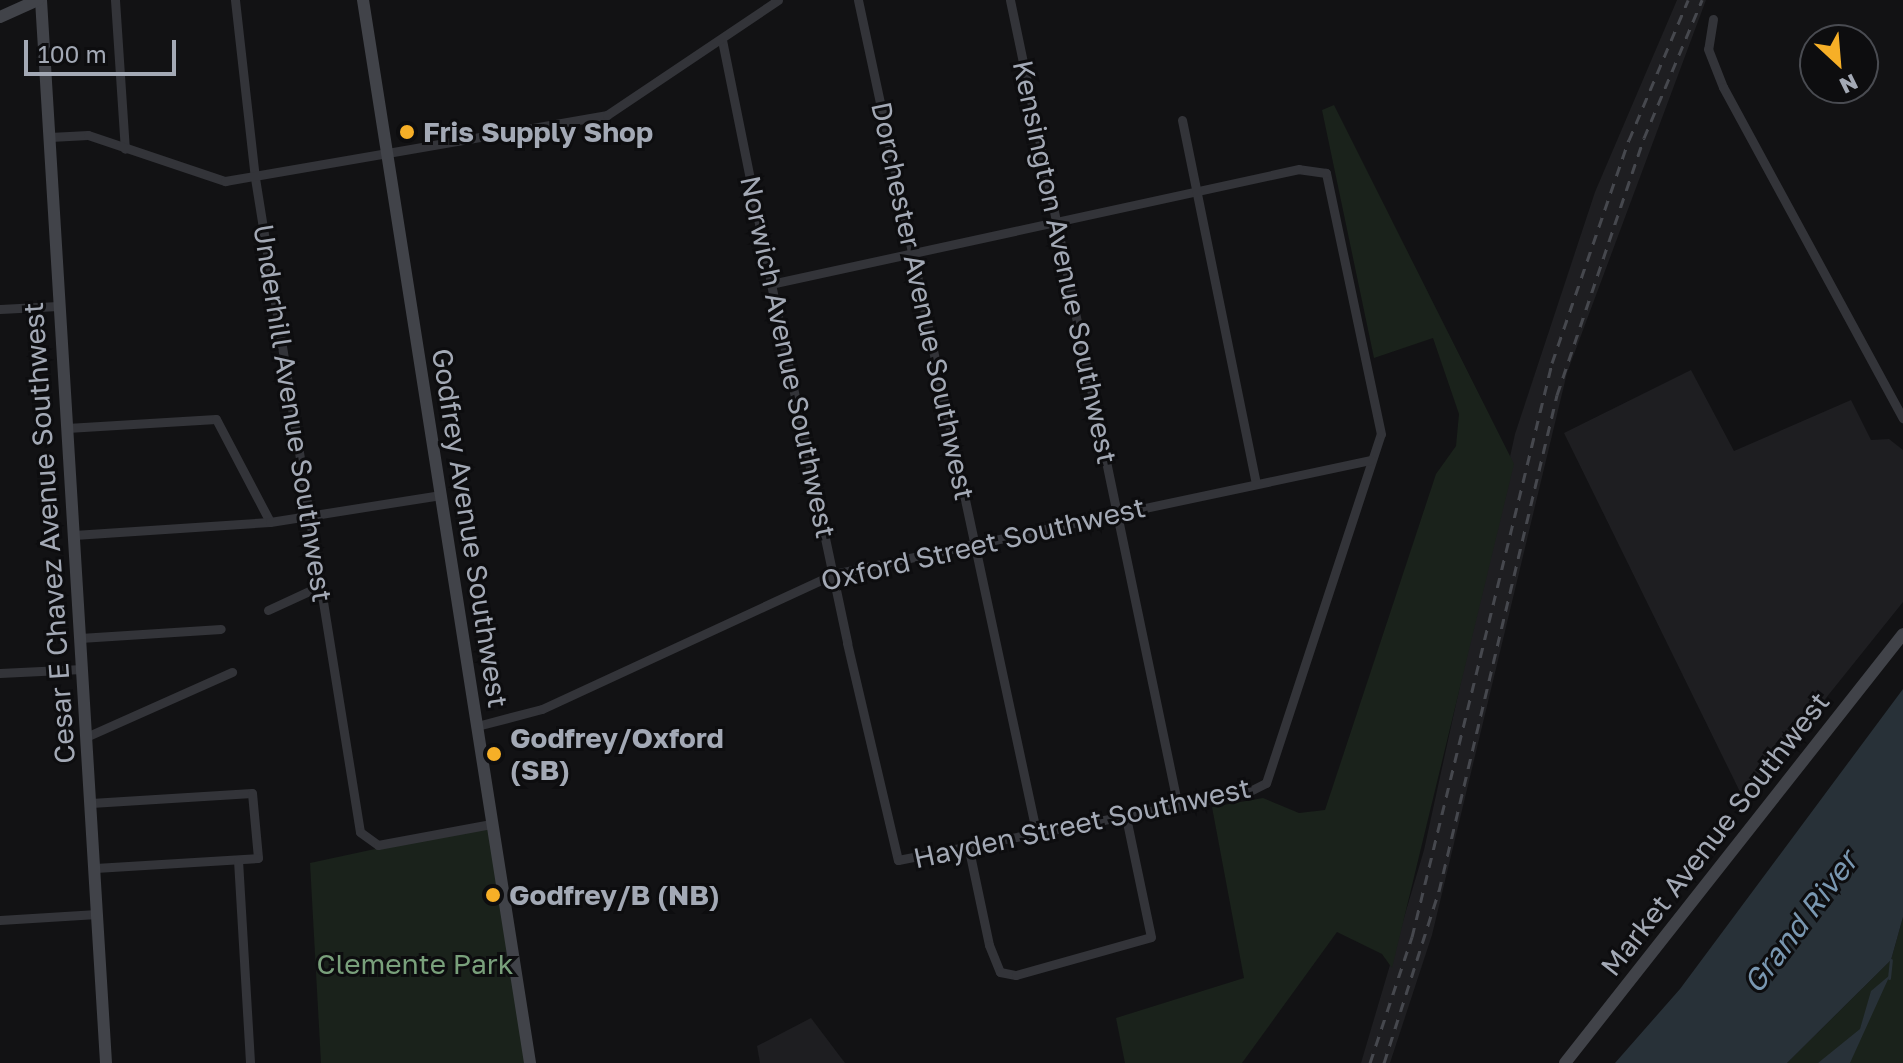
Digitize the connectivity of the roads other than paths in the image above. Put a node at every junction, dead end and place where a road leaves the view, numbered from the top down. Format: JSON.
{"nodes":[{"id":1,"x":39,"y":0,"type":"edge"},
{"id":2,"x":115,"y":0,"type":"edge"},
{"id":3,"x":235,"y":0,"type":"edge"},
{"id":4,"x":363,"y":0,"type":"edge"},
{"id":5,"x":778,"y":0,"type":"edge"},
{"id":6,"x":858,"y":0,"type":"edge"},
{"id":7,"x":1010,"y":0,"type":"edge"},
{"id":8,"x":0,"y":17,"type":"edge"},
{"id":9,"x":1713,"y":19,"type":"dead end"},
{"id":10,"x":722,"y":40,"type":"junction"},
{"id":11,"x":1182,"y":120,"type":"dead end"},
{"id":12,"x":50,"y":137,"type":"junction"},
{"id":13,"x":125,"y":149,"type":"junction"},
{"id":14,"x":387,"y":154,"type":"junction"},
{"id":15,"x":255,"y":178,"type":"junction"},
{"id":16,"x":1194,"y":191,"type":"junction"},
{"id":17,"x":1053,"y":222,"type":"junction"},
{"id":18,"x":912,"y":254,"type":"junction"},
{"id":19,"x":771,"y":284,"type":"junction"},
{"id":20,"x":58,"y":306,"type":"junction"},
{"id":21,"x":0,"y":309,"type":"edge"},
{"id":22,"x":1903,"y":418,"type":"edge"},
{"id":23,"x":67,"y":428,"type":"junction"},
{"id":24,"x":1371,"y":460,"type":"junction"},
{"id":25,"x":1256,"y":483,"type":"junction"},
{"id":26,"x":441,"y":495,"type":"junction"},
{"id":27,"x":1115,"y":511,"type":"junction"},
{"id":28,"x":309,"y":516,"type":"junction"},
{"id":29,"x":270,"y":522,"type":"junction"},
{"id":30,"x":74,"y":535,"type":"junction"},
{"id":31,"x":975,"y":543,"type":"junction"},
{"id":32,"x":834,"y":574,"type":"junction"},
{"id":33,"x":320,"y":586,"type":"junction"},
{"id":34,"x":268,"y":610,"type":"dead end"},
{"id":35,"x":221,"y":629,"type":"dead end"},
{"id":36,"x":1903,"y":634,"type":"edge"},
{"id":37,"x":80,"y":638,"type":"junction"},
{"id":38,"x":82,"y":669,"type":"junction"},
{"id":39,"x":232,"y":672,"type":"dead end"},
{"id":40,"x":0,"y":673,"type":"edge"},
{"id":41,"x":477,"y":726,"type":"junction"},
{"id":42,"x":86,"y":737,"type":"junction"},
{"id":43,"x":91,"y":803,"type":"junction"},
{"id":44,"x":1178,"y":807,"type":"junction"},
{"id":45,"x":1126,"y":817,"type":"junction"},
{"id":46,"x":491,"y":824,"type":"junction"},
{"id":47,"x":1037,"y":836,"type":"junction"},
{"id":48,"x":969,"y":850,"type":"junction"},
{"id":49,"x":238,"y":860,"type":"junction"},
{"id":50,"x":898,"y":860,"type":"joint"},
{"id":51,"x":95,"y":868,"type":"junction"},
{"id":52,"x":97,"y":914,"type":"junction"},
{"id":53,"x":0,"y":920,"type":"edge"},
{"id":54,"x":106,"y":1063,"type":"edge"},
{"id":55,"x":250,"y":1063,"type":"edge"},
{"id":56,"x":530,"y":1063,"type":"edge"},
{"id":57,"x":1565,"y":1063,"type":"edge"}],
"edges":[{"from":1,"to":8,"type":"main road"},
{"from":1,"to":12,"type":"main road","name":"Cesar E Chavez Avenue Southwest"},
{"from":2,"to":13,"type":"street"},
{"from":3,"to":15,"type":"street","name":"Underhill Avenue Southwest"},
{"from":4,"to":14,"type":"main road","name":"Godfrey Avenue Southwest"},
{"from":5,"to":10,"type":"street"},
{"from":6,"to":18,"type":"street","name":"Dorchester Avenue Southwest"},
{"from":7,"to":17,"type":"street","name":"Kensington Avenue Southwest"},
{"from":9,"to":22,"type":"street"},
{"from":10,"to":14,"type":"street"},
{"from":10,"to":19,"type":"street","name":"Norwich Avenue Southwest"},
{"from":11,"to":16,"type":"street"},
{"from":12,"to":13,"type":"street"},
{"from":12,"to":20,"type":"main road","name":"Cesar E Chavez Avenue Southwest"},
{"from":13,"to":15,"type":"street"},
{"from":14,"to":15,"type":"street"},
{"from":14,"to":26,"type":"main road","name":"Godfrey Avenue Southwest"},
{"from":15,"to":28,"type":"street","name":"Underhill Avenue Southwest"},
{"from":16,"to":17,"type":"street"},
{"from":16,"to":24,"type":"street"},
{"from":16,"to":25,"type":"street"},
{"from":17,"to":18,"type":"street"},
{"from":17,"to":27,"type":"street","name":"Kensington Avenue Southwest"},
{"from":18,"to":19,"type":"street"},
{"from":18,"to":31,"type":"street","name":"Dorchester Avenue Southwest"},
{"from":19,"to":32,"type":"street","name":"Norwich Avenue Southwest"},
{"from":20,"to":21,"type":"street"},
{"from":20,"to":23,"type":"main road","name":"Cesar E Chavez Avenue Southwest"},
{"from":23,"to":29,"type":"street"},
{"from":23,"to":30,"type":"main road","name":"Cesar E Chavez Avenue Southwest"},
{"from":24,"to":25,"type":"street","name":"Oxford Street Southwest"},
{"from":24,"to":44,"type":"street","name":"Hayden Street Southwest"},
{"from":25,"to":27,"type":"street","name":"Oxford Street Southwest"},
{"from":26,"to":28,"type":"street"},
{"from":26,"to":41,"type":"main road","name":"Godfrey Avenue Southwest"},
{"from":27,"to":31,"type":"street","name":"Oxford Street Southwest"},
{"from":27,"to":44,"type":"street","name":"Kensington Avenue Southwest"},
{"from":28,"to":29,"type":"street"},
{"from":28,"to":33,"type":"street","name":"Underhill Avenue Southwest"},
{"from":29,"to":30,"type":"street"},
{"from":30,"to":37,"type":"main road","name":"Cesar E Chavez Avenue Southwest"},
{"from":31,"to":32,"type":"street","name":"Oxford Street Southwest"},
{"from":31,"to":47,"type":"street","name":"Dorchester Avenue Southwest"},
{"from":32,"to":41,"type":"street","name":"Oxford Street Southwest"},
{"from":32,"to":50,"type":"street","name":"Norwich Avenue Southwest"},
{"from":33,"to":34,"type":"street"},
{"from":33,"to":46,"type":"street","name":"Underhill Avenue Southwest"},
{"from":35,"to":37,"type":"street"},
{"from":36,"to":57,"type":"main road","name":"Market Avenue Southwest"},
{"from":37,"to":38,"type":"main road","name":"Cesar E Chavez Avenue Southwest"},
{"from":38,"to":40,"type":"street"},
{"from":38,"to":42,"type":"main road","name":"Cesar E Chavez Avenue Southwest"},
{"from":39,"to":42,"type":"street"},
{"from":41,"to":46,"type":"main road","name":"Godfrey Avenue Southwest"},
{"from":42,"to":43,"type":"main road","name":"Cesar E Chavez Avenue Southwest"},
{"from":43,"to":49,"type":"street"},
{"from":43,"to":51,"type":"main road","name":"Cesar E Chavez Avenue Southwest"},
{"from":44,"to":45,"type":"street","name":"Hayden Street Southwest"},
{"from":45,"to":47,"type":"street","name":"Hayden Street Southwest"},
{"from":45,"to":48,"type":"street"},
{"from":46,"to":56,"type":"main road","name":"Godfrey Avenue Southwest"},
{"from":47,"to":48,"type":"street","name":"Hayden Street Southwest"},
{"from":48,"to":50,"type":"street","name":"Hayden Street Southwest"},
{"from":49,"to":51,"type":"street"},
{"from":49,"to":55,"type":"street"},
{"from":51,"to":52,"type":"main road","name":"Cesar E Chavez Avenue Southwest"},
{"from":52,"to":53,"type":"street"},
{"from":52,"to":54,"type":"main road","name":"Cesar E Chavez Avenue Southwest"}]}
